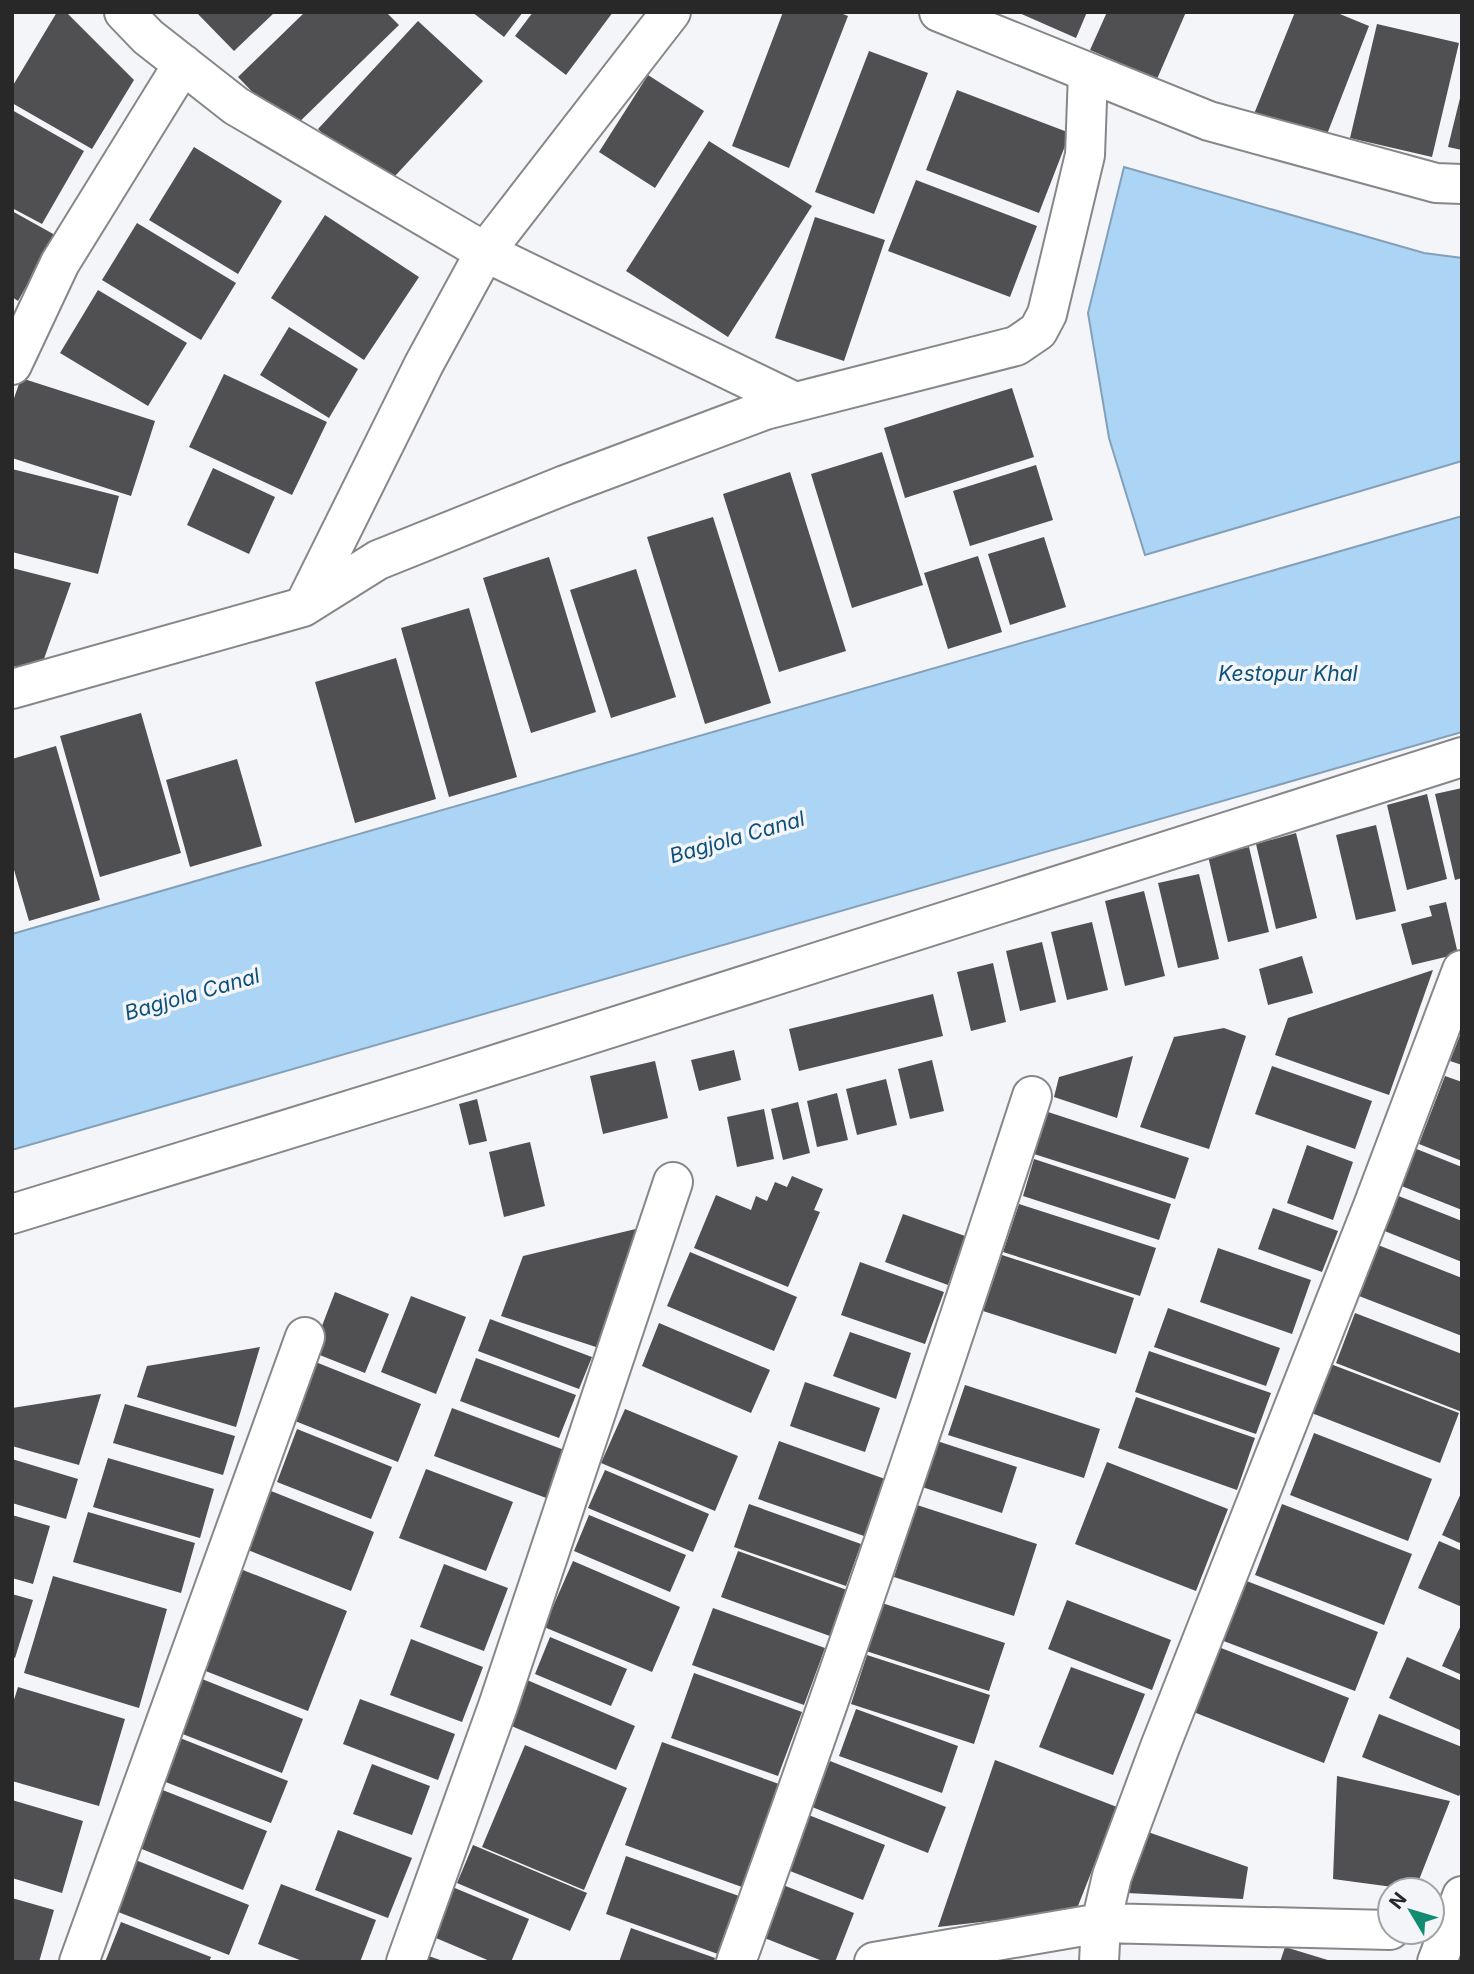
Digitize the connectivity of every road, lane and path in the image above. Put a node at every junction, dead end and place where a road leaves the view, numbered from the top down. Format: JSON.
{"nodes":[{"id":1,"x":124,"y":12,"type":"edge"},
{"id":2,"x":671,"y":12,"type":"edge"},
{"id":3,"x":939,"y":12,"type":"edge"},
{"id":4,"x":183,"y":64,"type":"junction"},
{"id":5,"x":1088,"y":72,"type":"junction"},
{"id":6,"x":1462,"y":184,"type":"edge"},
{"id":7,"x":485,"y":252,"type":"junction"},
{"id":8,"x":12,"y":365,"type":"edge"},
{"id":9,"x":795,"y":402,"type":"junction"},
{"id":10,"x":303,"y":607,"type":"junction"},
{"id":11,"x":12,"y":689,"type":"edge"},
{"id":12,"x":1462,"y":757,"type":"edge"},
{"id":13,"x":1462,"y":970,"type":"edge"},
{"id":14,"x":1032,"y":1096,"type":"dead end"},
{"id":15,"x":673,"y":1182,"type":"dead end"},
{"id":16,"x":12,"y":1214,"type":"edge"},
{"id":17,"x":305,"y":1337,"type":"dead end"},
{"id":18,"x":1462,"y":1896,"type":"edge"},
{"id":19,"x":1101,"y":1923,"type":"junction"},
{"id":20,"x":1376,"y":1930,"type":"edge"},
{"id":21,"x":1446,"y":1937,"type":"edge"},
{"id":22,"x":79,"y":1962,"type":"edge"},
{"id":23,"x":406,"y":1962,"type":"edge"},
{"id":24,"x":736,"y":1962,"type":"edge"},
{"id":25,"x":874,"y":1962,"type":"edge"},
{"id":26,"x":1099,"y":1962,"type":"edge"}],
"edges":[{"from":1,"to":4,"type":"street"},
{"from":2,"to":7,"type":"street"},
{"from":3,"to":5,"type":"street"},
{"from":4,"to":7,"type":"street"},
{"from":4,"to":8,"type":"street"},
{"from":5,"to":6,"type":"street"},
{"from":5,"to":9,"type":"street"},
{"from":7,"to":9,"type":"street"},
{"from":7,"to":10,"type":"street"},
{"from":9,"to":10,"type":"street"},
{"from":10,"to":11,"type":"street"},
{"from":12,"to":16,"type":"street"},
{"from":13,"to":19,"type":"street"},
{"from":14,"to":24,"type":"street"},
{"from":15,"to":23,"type":"street"},
{"from":17,"to":22,"type":"street"},
{"from":18,"to":21,"type":"street"},
{"from":19,"to":20,"type":"street"},
{"from":19,"to":25,"type":"street"},
{"from":19,"to":26,"type":"street"}]}
